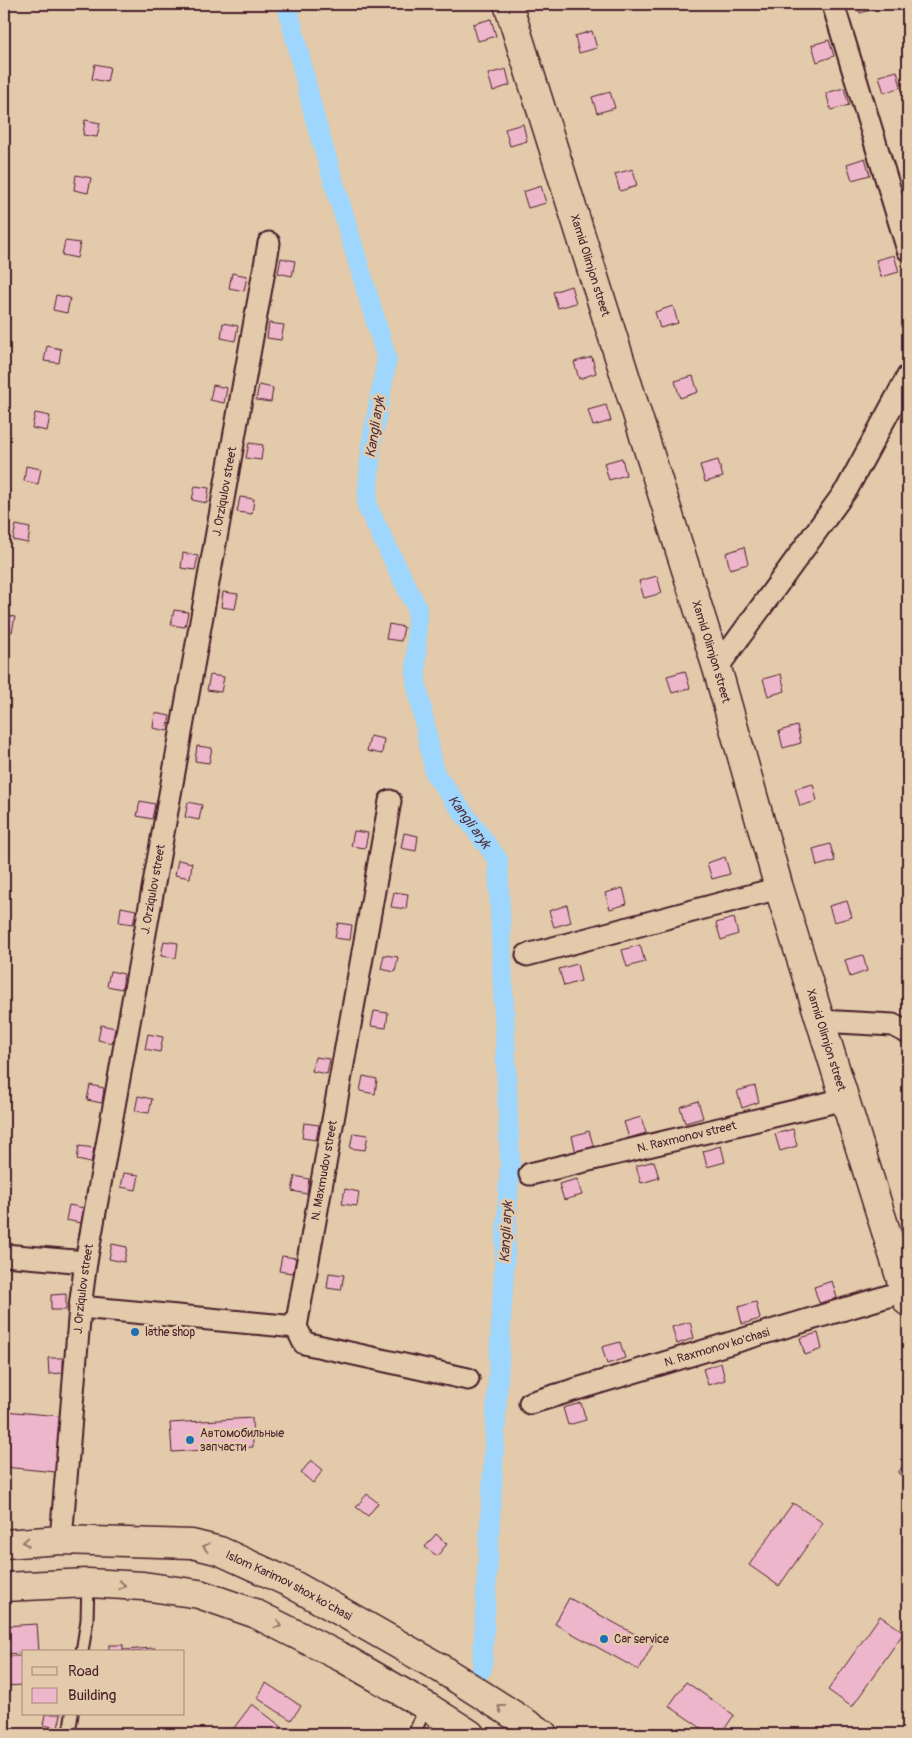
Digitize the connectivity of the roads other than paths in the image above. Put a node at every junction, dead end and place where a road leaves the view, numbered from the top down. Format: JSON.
{"nodes":[{"id":1,"x":508,"y":4,"type":"edge"},
{"id":2,"x":832,"y":4,"type":"edge"},
{"id":3,"x":268,"y":243,"type":"dead end"},
{"id":4,"x":908,"y":250,"type":"edge"},
{"id":5,"x":908,"y":376,"type":"edge"},
{"id":6,"x":718,"y":668,"type":"junction"},
{"id":7,"x":390,"y":800,"type":"dead end"},
{"id":8,"x":779,"y":888,"type":"junction"},
{"id":9,"x":527,"y":955,"type":"dead end"},
{"id":10,"x":820,"y":1021,"type":"junction"},
{"id":11,"x":908,"y":1034,"type":"edge"},
{"id":12,"x":845,"y":1099,"type":"junction"},
{"id":13,"x":530,"y":1174,"type":"dead end"},
{"id":14,"x":4,"y":1255,"type":"edge"},
{"id":15,"x":86,"y":1262,"type":"junction"},
{"id":16,"x":907,"y":1297,"type":"edge"},
{"id":17,"x":80,"y":1307,"type":"junction"},
{"id":18,"x":296,"y":1327,"type":"junction"},
{"id":19,"x":468,"y":1379,"type":"dead end"},
{"id":20,"x":530,"y":1403,"type":"dead end"},
{"id":21,"x":61,"y":1540,"type":"junction"},
{"id":22,"x":4,"y":1544,"type":"edge"},
{"id":23,"x":88,"y":1583,"type":"junction"},
{"id":24,"x":4,"y":1587,"type":"edge"},
{"id":25,"x":82,"y":1650,"type":"edge"},
{"id":26,"x":426,"y":1706,"type":"junction"},
{"id":27,"x":72,"y":1716,"type":"edge"},
{"id":28,"x":69,"y":1734,"type":"edge"},
{"id":29,"x":414,"y":1734,"type":"edge"},
{"id":30,"x":470,"y":1734,"type":"edge"},
{"id":31,"x":543,"y":1734,"type":"edge"}],
"edges":[{"from":1,"to":6,"type":"main road","name":"Xamid Olimjon street"},
{"from":2,"to":4,"type":"street"},
{"from":3,"to":15,"type":"street","name":"J. Orziqulov street"},
{"from":5,"to":6,"type":"street"},
{"from":6,"to":8,"type":"main road","name":"Xamid Olimjon street"},
{"from":7,"to":18,"type":"street","name":"N. Maxmudov street"},
{"from":8,"to":9,"type":"street"},
{"from":8,"to":10,"type":"main road","name":"Xamid Olimjon street"},
{"from":10,"to":11,"type":"street"},
{"from":10,"to":12,"type":"main road","name":"Xamid Olimjon street"},
{"from":12,"to":13,"type":"street","name":"N. Raxmonov street"},
{"from":12,"to":16,"type":"main road","name":"Xamid Olimjon street"},
{"from":14,"to":15,"type":"street"},
{"from":15,"to":17,"type":"street","name":"J. Orziqulov street"},
{"from":16,"to":20,"type":"street","name":"N. Raxmonov ko'chasi"},
{"from":17,"to":18,"type":"street"},
{"from":17,"to":21,"type":"street","name":"J. Orziqulov street"},
{"from":18,"to":19,"type":"street"},
{"from":21,"to":22,"type":"main road","name":"Islom Karimov shox ko'chasi","one_way":true},
{"from":31,"to":21,"type":"main road","name":"Islom Karimov shox ko'chasi","one_way":true},
{"from":23,"to":24,"type":"main road"},
{"from":23,"to":25,"type":"lane"},
{"from":23,"to":26,"type":"main road","one_way":true},
{"from":26,"to":29,"type":"lane"},
{"from":26,"to":30,"type":"main road"},
{"from":27,"to":28,"type":"lane"}]}
